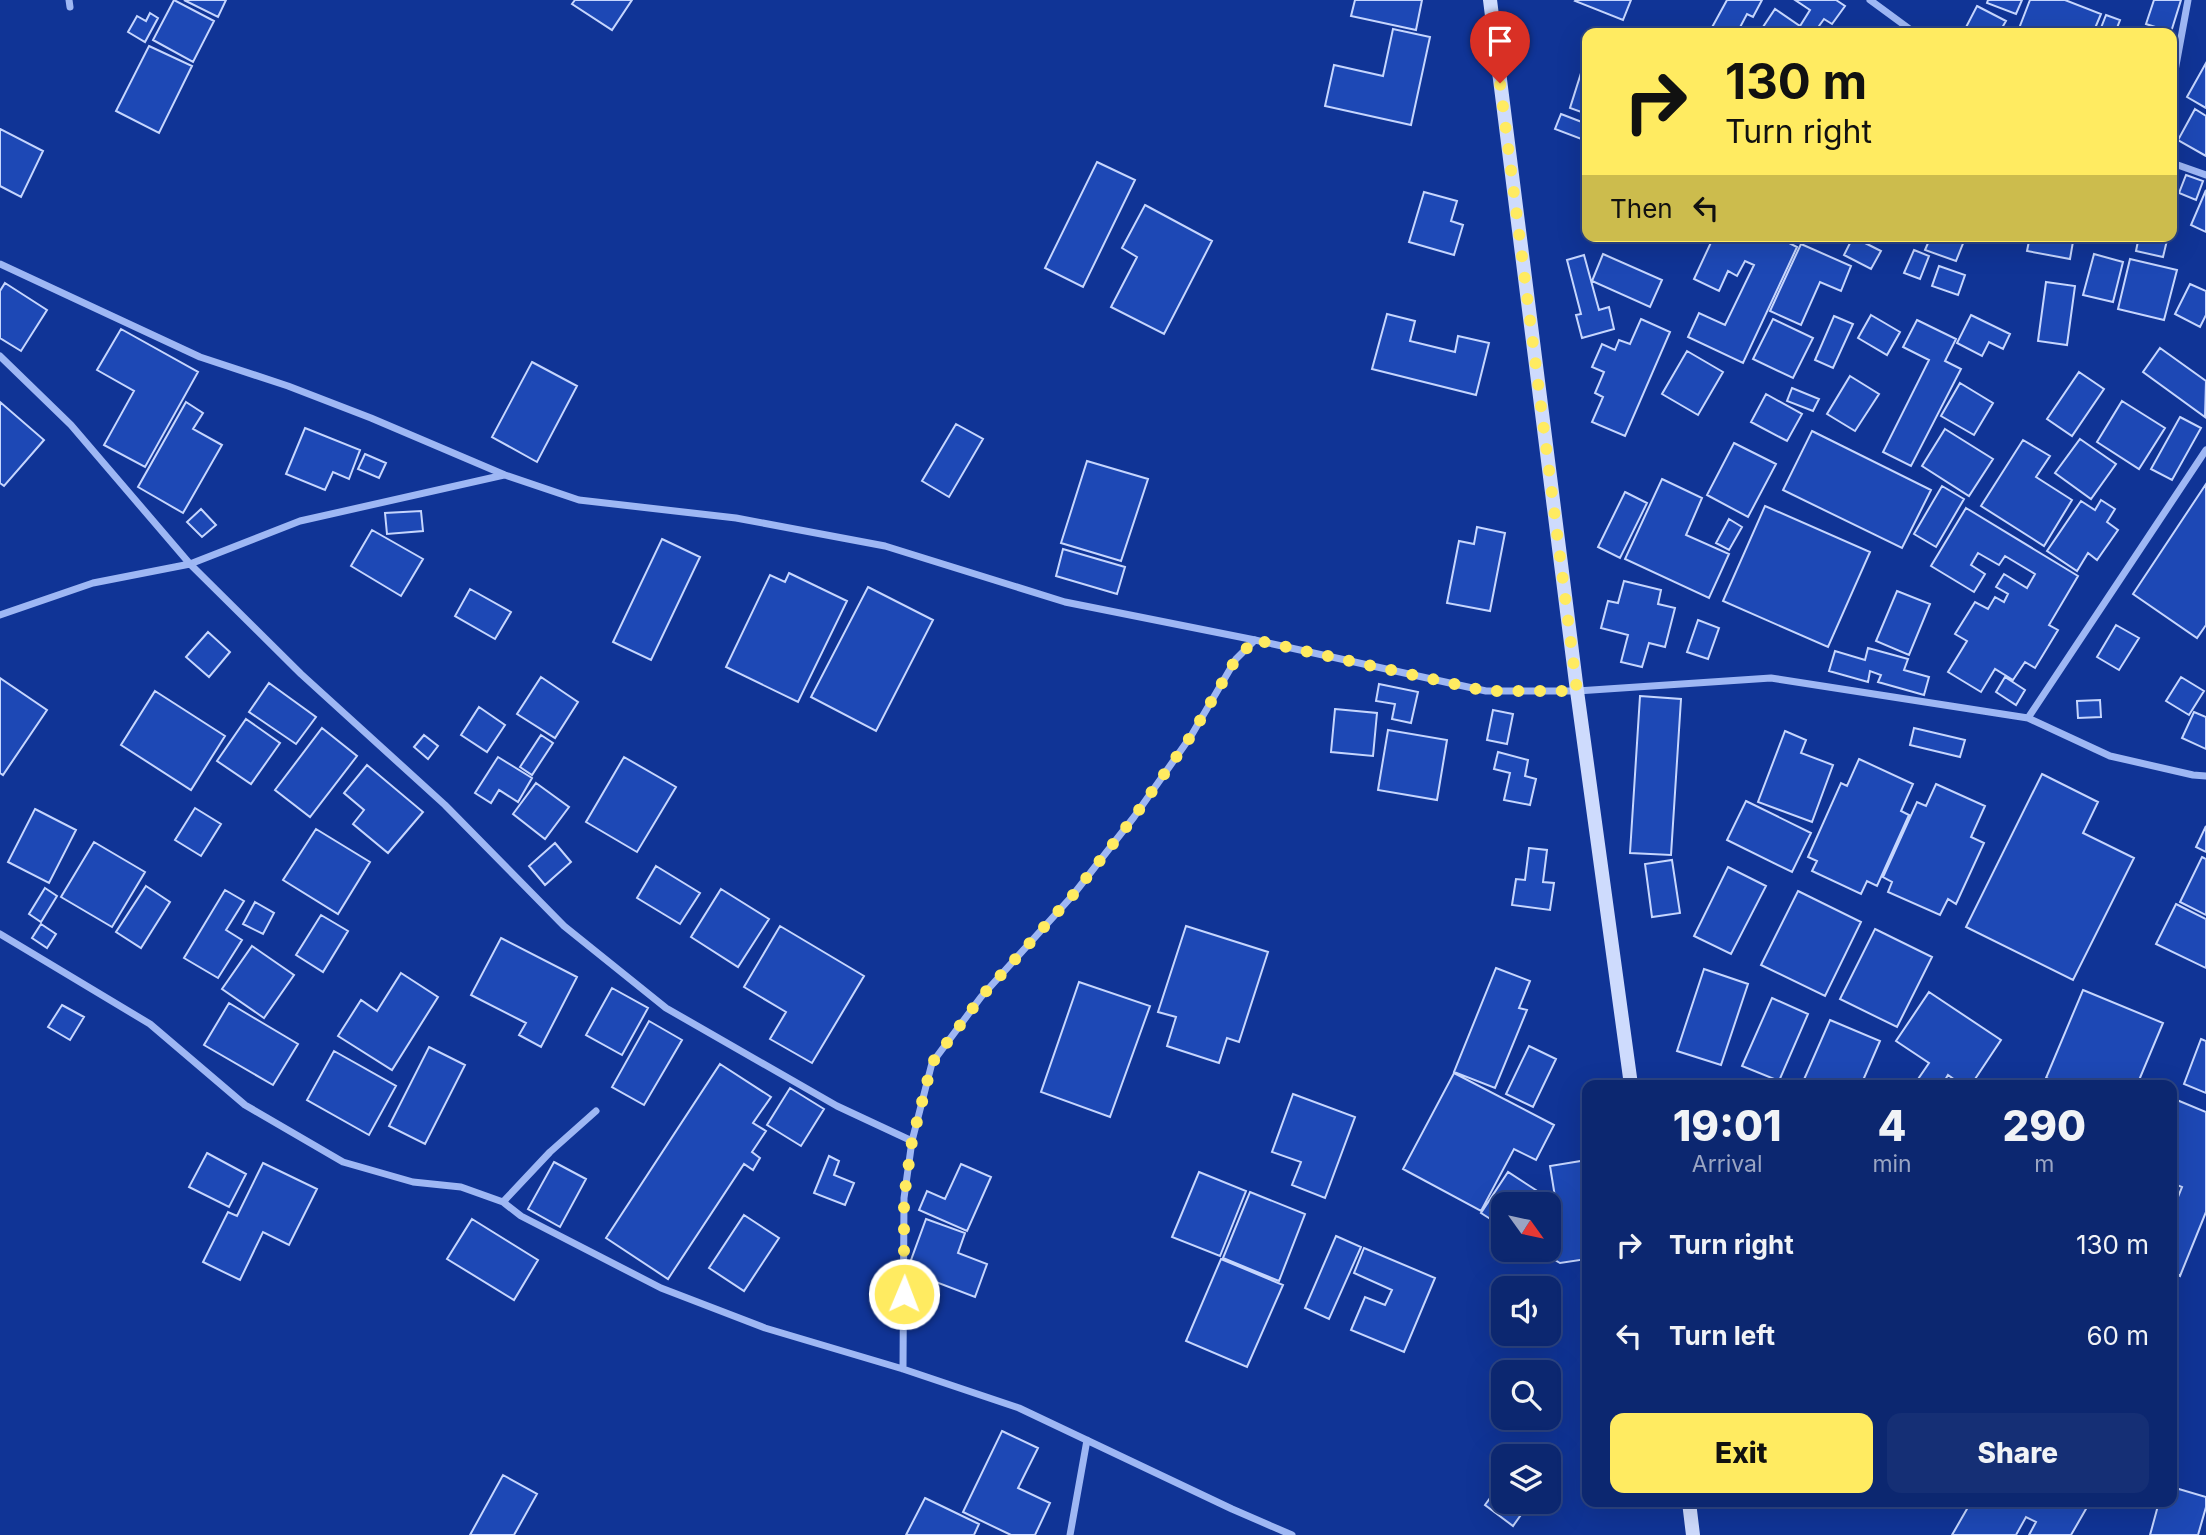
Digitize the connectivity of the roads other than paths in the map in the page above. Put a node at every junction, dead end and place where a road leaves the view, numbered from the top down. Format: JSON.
{"nodes":[{"id":1,"x":1490,"y":0,"type":"edge"},
{"id":2,"x":1870,"y":0,"type":"edge"},
{"id":3,"x":2188,"y":0,"type":"edge"},
{"id":4,"x":1908,"y":28,"type":"edge"},
{"id":5,"x":2177,"y":60,"type":"edge"},
{"id":6,"x":2177,"y":165,"type":"edge"},
{"id":7,"x":2206,"y":175,"type":"edge"},
{"id":8,"x":0,"y":264,"type":"edge"},
{"id":9,"x":0,"y":356,"type":"edge"},
{"id":10,"x":2206,"y":450,"type":"edge"},
{"id":11,"x":505,"y":475,"type":"junction"},
{"id":12,"x":190,"y":565,"type":"junction"},
{"id":13,"x":0,"y":615,"type":"edge"},
{"id":14,"x":1255,"y":640,"type":"junction"},
{"id":15,"x":1577,"y":691,"type":"junction"},
{"id":16,"x":2028,"y":718,"type":"junction"},
{"id":17,"x":2206,"y":776,"type":"edge"},
{"id":18,"x":0,"y":934,"type":"edge"},
{"id":19,"x":1630,"y":1080,"type":"edge"},
{"id":20,"x":596,"y":1111,"type":"dead end"},
{"id":21,"x":912,"y":1141,"type":"junction"},
{"id":22,"x":503,"y":1202,"type":"junction"},
{"id":23,"x":903,"y":1369,"type":"junction"},
{"id":24,"x":1087,"y":1440,"type":"junction"},
{"id":25,"x":1690,"y":1507,"type":"edge"},
{"id":26,"x":1070,"y":1535,"type":"edge"},
{"id":27,"x":1292,"y":1535,"type":"edge"},
{"id":28,"x":1693,"y":1535,"type":"edge"}],
"edges":[{"from":1,"to":15,"type":"street"},
{"from":2,"to":4,"type":"street"},
{"from":3,"to":5,"type":"street"},
{"from":6,"to":7,"type":"street"},
{"from":8,"to":11,"type":"street"},
{"from":9,"to":12,"type":"street"},
{"from":10,"to":16,"type":"street"},
{"from":11,"to":12,"type":"street"},
{"from":11,"to":14,"type":"street"},
{"from":12,"to":13,"type":"street"},
{"from":12,"to":21,"type":"street"},
{"from":14,"to":15,"type":"street"},
{"from":14,"to":21,"type":"street"},
{"from":15,"to":16,"type":"street"},
{"from":15,"to":19,"type":"street"},
{"from":16,"to":17,"type":"street"},
{"from":18,"to":22,"type":"street"},
{"from":20,"to":22,"type":"street"},
{"from":21,"to":23,"type":"street"},
{"from":22,"to":23,"type":"street"},
{"from":23,"to":24,"type":"street"},
{"from":24,"to":26,"type":"street"},
{"from":24,"to":27,"type":"street"},
{"from":25,"to":28,"type":"street"}]}
